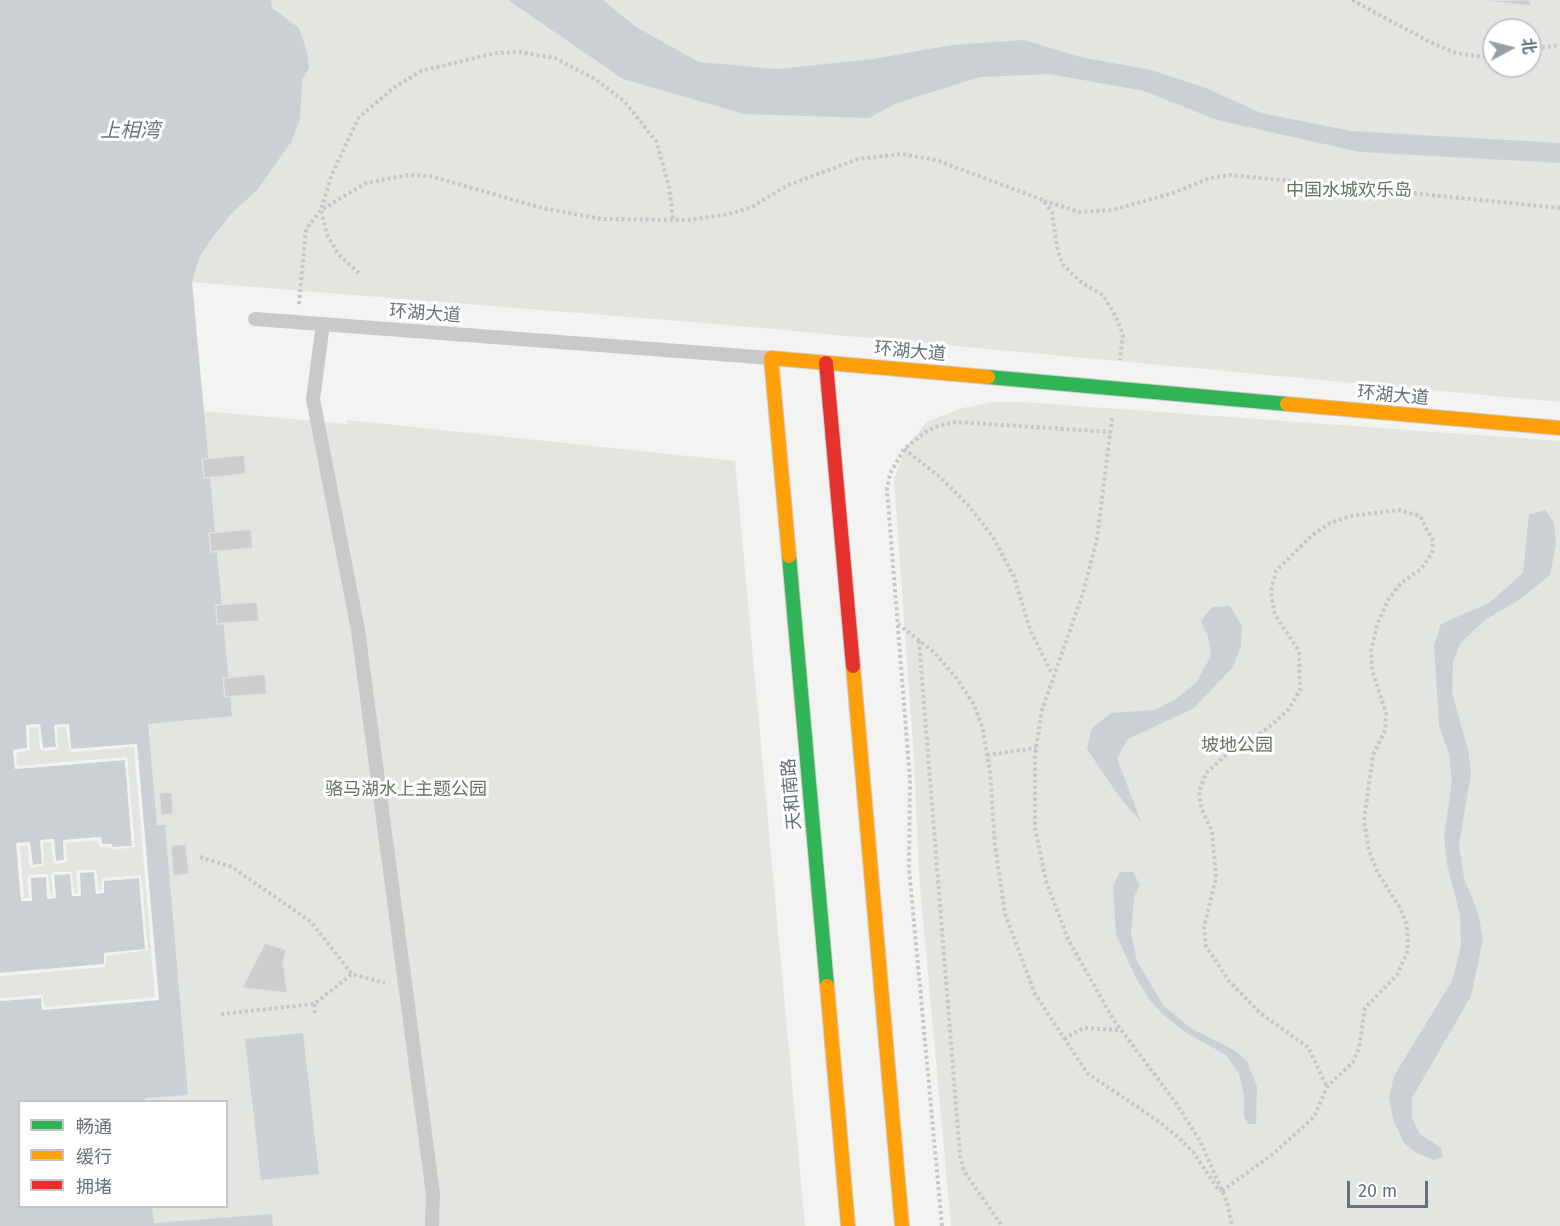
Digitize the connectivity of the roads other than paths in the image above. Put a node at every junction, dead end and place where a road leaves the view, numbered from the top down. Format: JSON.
{"nodes":[{"id":1,"x":255,"y":320,"type":"dead end"},
{"id":2,"x":323,"y":324,"type":"junction"},
{"id":3,"x":771,"y":358,"type":"junction"},
{"id":4,"x":826,"y":363,"type":"junction"},
{"id":5,"x":1560,"y":428,"type":"edge"},
{"id":6,"x":432,"y":1226,"type":"edge"},
{"id":7,"x":848,"y":1226,"type":"edge"},
{"id":8,"x":902,"y":1226,"type":"edge"}],
"edges":[{"from":1,"to":2,"type":"lane","name":"环湖大道"},
{"from":2,"to":3,"type":"lane","name":"环湖大道"},
{"from":2,"to":6,"type":"lane"},
{"from":3,"to":4,"type":"street","name":"环湖大道"},
{"from":3,"to":7,"type":"street","name":"天和南路"},
{"from":4,"to":5,"type":"street","name":"环湖大道"},
{"from":4,"to":8,"type":"street"}]}
